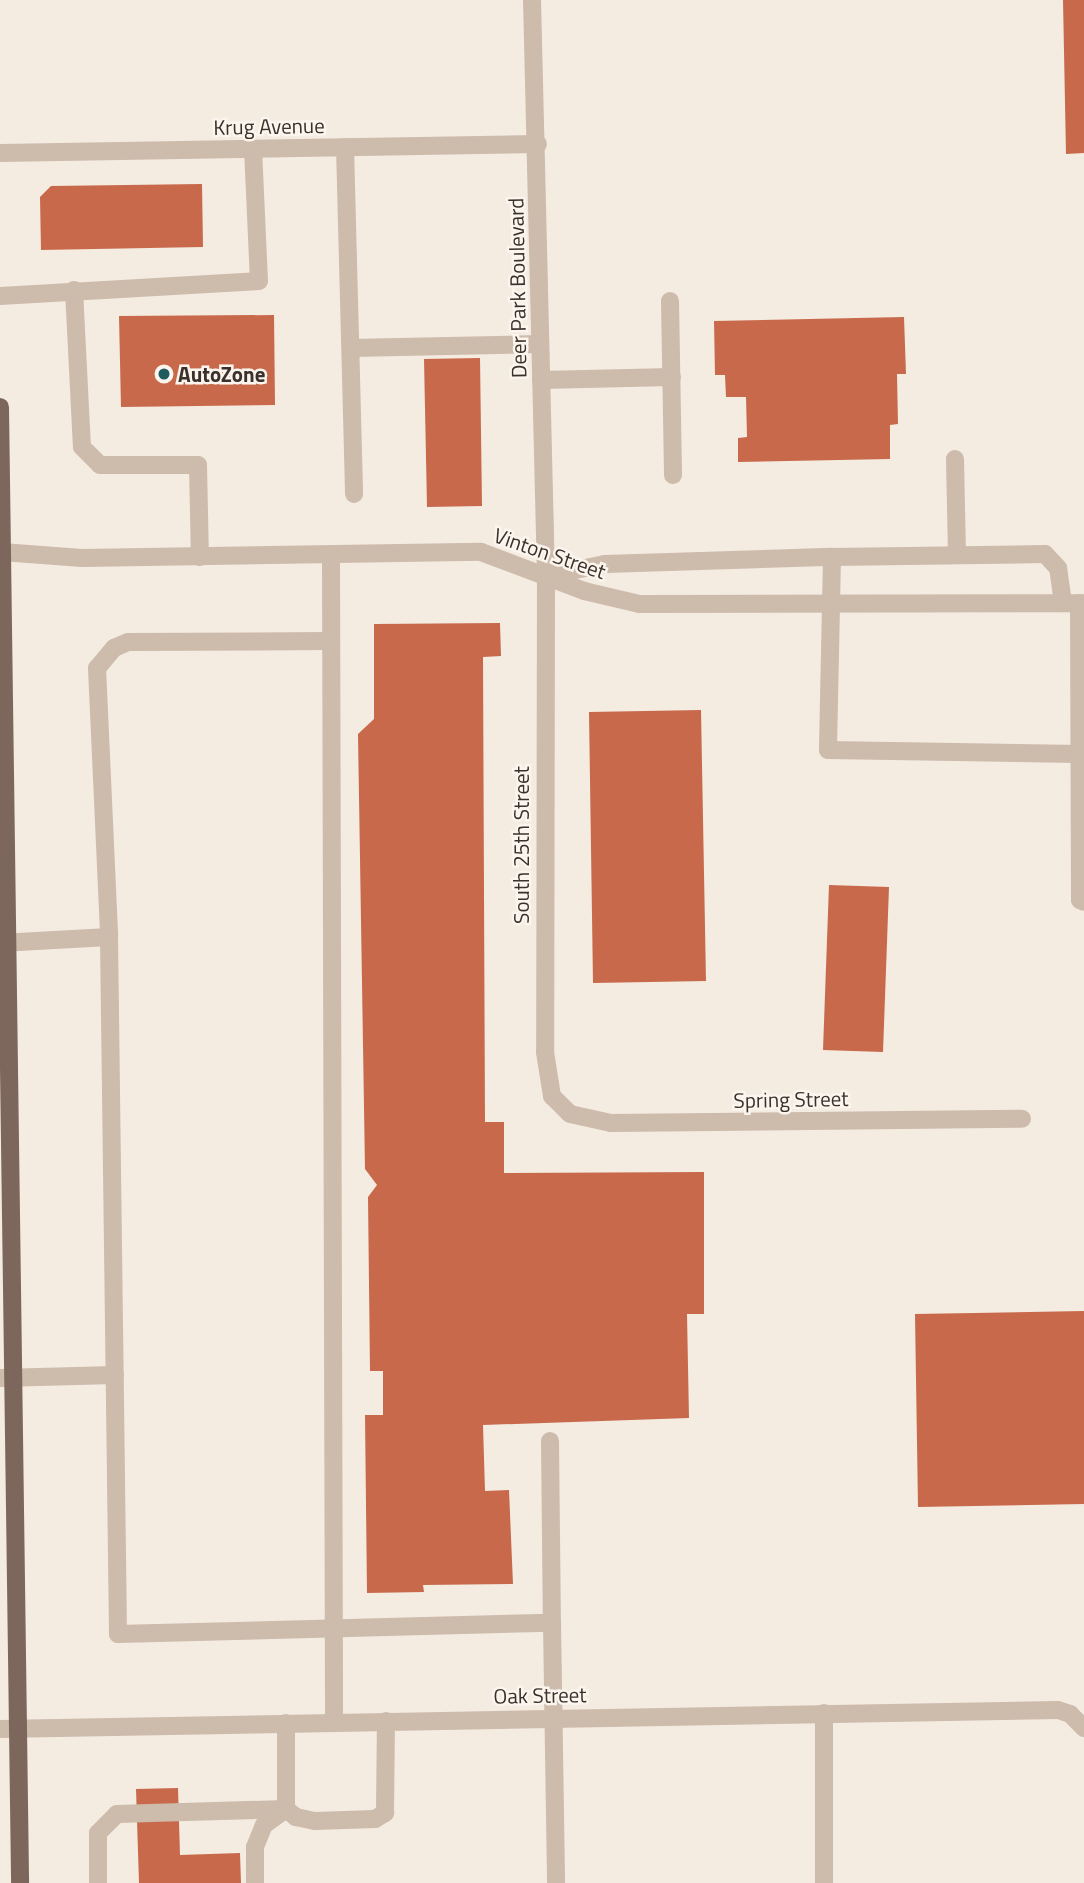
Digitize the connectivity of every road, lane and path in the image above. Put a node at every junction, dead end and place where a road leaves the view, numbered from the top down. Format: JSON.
{"nodes":[{"id":1,"x":532,"y":0,"type":"edge"},
{"id":2,"x":538,"y":144,"type":"junction"},
{"id":3,"x":345,"y":148,"type":"junction"},
{"id":4,"x":253,"y":149,"type":"junction"},
{"id":5,"x":0,"y":153,"type":"edge"},
{"id":6,"x":74,"y":290,"type":"junction"},
{"id":7,"x":0,"y":296,"type":"edge"},
{"id":8,"x":670,"y":301,"type":"dead end"},
{"id":9,"x":540,"y":344,"type":"junction"},
{"id":10,"x":351,"y":348,"type":"junction"},
{"id":11,"x":672,"y":377,"type":"junction"},
{"id":12,"x":541,"y":380,"type":"junction"},
{"id":13,"x":0,"y":407,"type":"edge"},
{"id":14,"x":955,"y":459,"type":"dead end"},
{"id":15,"x":673,"y":475,"type":"dead end"},
{"id":16,"x":354,"y":494,"type":"dead end"},
{"id":17,"x":1,"y":552,"type":"edge"},
{"id":18,"x":331,"y":555,"type":"junction"},
{"id":19,"x":957,"y":555,"type":"junction"},
{"id":20,"x":200,"y":557,"type":"junction"},
{"id":21,"x":832,"y":557,"type":"junction"},
{"id":22,"x":546,"y":576,"type":"junction"},
{"id":23,"x":1075,"y":603,"type":"edge"},
{"id":24,"x":828,"y":605,"type":"junction"},
{"id":25,"x":331,"y":641,"type":"junction"},
{"id":26,"x":1080,"y":754,"type":"junction"},
{"id":27,"x":4,"y":862,"type":"edge"},
{"id":28,"x":1084,"y":902,"type":"edge"},
{"id":29,"x":109,"y":937,"type":"junction"},
{"id":30,"x":4,"y":943,"type":"edge"},
{"id":31,"x":563,"y":1109,"type":"joint"},
{"id":32,"x":1022,"y":1119,"type":"dead end"},
{"id":33,"x":6,"y":1136,"type":"edge"},
{"id":34,"x":114,"y":1375,"type":"junction"},
{"id":35,"x":8,"y":1378,"type":"edge"},
{"id":36,"x":550,"y":1441,"type":"dead end"},
{"id":37,"x":552,"y":1623,"type":"junction"},
{"id":38,"x":334,"y":1630,"type":"junction"},
{"id":39,"x":824,"y":1713,"type":"junction"},
{"id":40,"x":553,"y":1717,"type":"junction"},
{"id":41,"x":386,"y":1721,"type":"junction"},
{"id":42,"x":334,"y":1722,"type":"junction"},
{"id":43,"x":286,"y":1723,"type":"junction"},
{"id":44,"x":1081,"y":1724,"type":"edge"},
{"id":45,"x":0,"y":1728,"type":"edge"},
{"id":46,"x":19,"y":1728,"type":"junction"},
{"id":47,"x":286,"y":1809,"type":"junction"},
{"id":48,"x":20,"y":1883,"type":"edge"},
{"id":49,"x":98,"y":1883,"type":"edge"},
{"id":50,"x":255,"y":1883,"type":"edge"},
{"id":51,"x":555,"y":1883,"type":"edge"},
{"id":52,"x":824,"y":1883,"type":"edge"}],
"edges":[{"from":1,"to":2,"type":"street","name":"Deer Park Boulevard"},
{"from":2,"to":3,"type":"street","name":"Krug Avenue"},
{"from":2,"to":9,"type":"street","name":"Deer Park Boulevard"},
{"from":3,"to":4,"type":"street","name":"Krug Avenue"},
{"from":3,"to":10,"type":"street"},
{"from":4,"to":5,"type":"street","name":"Krug Avenue"},
{"from":4,"to":6,"type":"street"},
{"from":6,"to":7,"type":"street"},
{"from":6,"to":20,"type":"street"},
{"from":8,"to":11,"type":"street"},
{"from":9,"to":10,"type":"street"},
{"from":9,"to":12,"type":"street","name":"Deer Park Boulevard"},
{"from":10,"to":16,"type":"street"},
{"from":11,"to":12,"type":"street"},
{"from":11,"to":15,"type":"street"},
{"from":12,"to":22,"type":"street","name":"Deer Park Boulevard"},
{"from":13,"to":17,"type":"main road"},
{"from":14,"to":19,"type":"street"},
{"from":17,"to":20,"type":"street","name":"Vinton Street"},
{"from":17,"to":27,"type":"main road"},
{"from":18,"to":20,"type":"street","name":"Vinton Street"},
{"from":18,"to":22,"type":"street","name":"Vinton Street"},
{"from":18,"to":25,"type":"street"},
{"from":19,"to":21,"type":"street"},
{"from":19,"to":23,"type":"street"},
{"from":21,"to":22,"type":"street"},
{"from":21,"to":24,"type":"street"},
{"from":22,"to":24,"type":"street","name":"Vinton Street"},
{"from":22,"to":31,"type":"street","name":"South 25th Street"},
{"from":23,"to":24,"type":"street","name":"Vinton Street"},
{"from":23,"to":26,"type":"street"},
{"from":24,"to":26,"type":"street"},
{"from":25,"to":29,"type":"street"},
{"from":25,"to":38,"type":"street"},
{"from":26,"to":28,"type":"street"},
{"from":27,"to":30,"type":"main road"},
{"from":29,"to":30,"type":"street"},
{"from":29,"to":34,"type":"street"},
{"from":30,"to":33,"type":"main road"},
{"from":31,"to":32,"type":"street","name":"Spring Street"},
{"from":33,"to":35,"type":"main road"},
{"from":34,"to":35,"type":"street"},
{"from":34,"to":38,"type":"street"},
{"from":35,"to":46,"type":"main road"},
{"from":36,"to":37,"type":"street"},
{"from":37,"to":38,"type":"street"},
{"from":37,"to":40,"type":"street"},
{"from":38,"to":42,"type":"street"},
{"from":39,"to":40,"type":"street","name":"Oak Street"},
{"from":39,"to":44,"type":"street","name":"Oak Street"},
{"from":39,"to":52,"type":"street"},
{"from":40,"to":41,"type":"street","name":"Oak Street"},
{"from":40,"to":51,"type":"street"},
{"from":41,"to":42,"type":"street","name":"Oak Street"},
{"from":41,"to":47,"type":"street"},
{"from":42,"to":43,"type":"street","name":"Oak Street"},
{"from":43,"to":46,"type":"street","name":"Oak Street"},
{"from":43,"to":47,"type":"street"},
{"from":45,"to":46,"type":"street","name":"Oak Street"},
{"from":46,"to":48,"type":"main road"},
{"from":47,"to":49,"type":"street"},
{"from":47,"to":50,"type":"street"}]}
